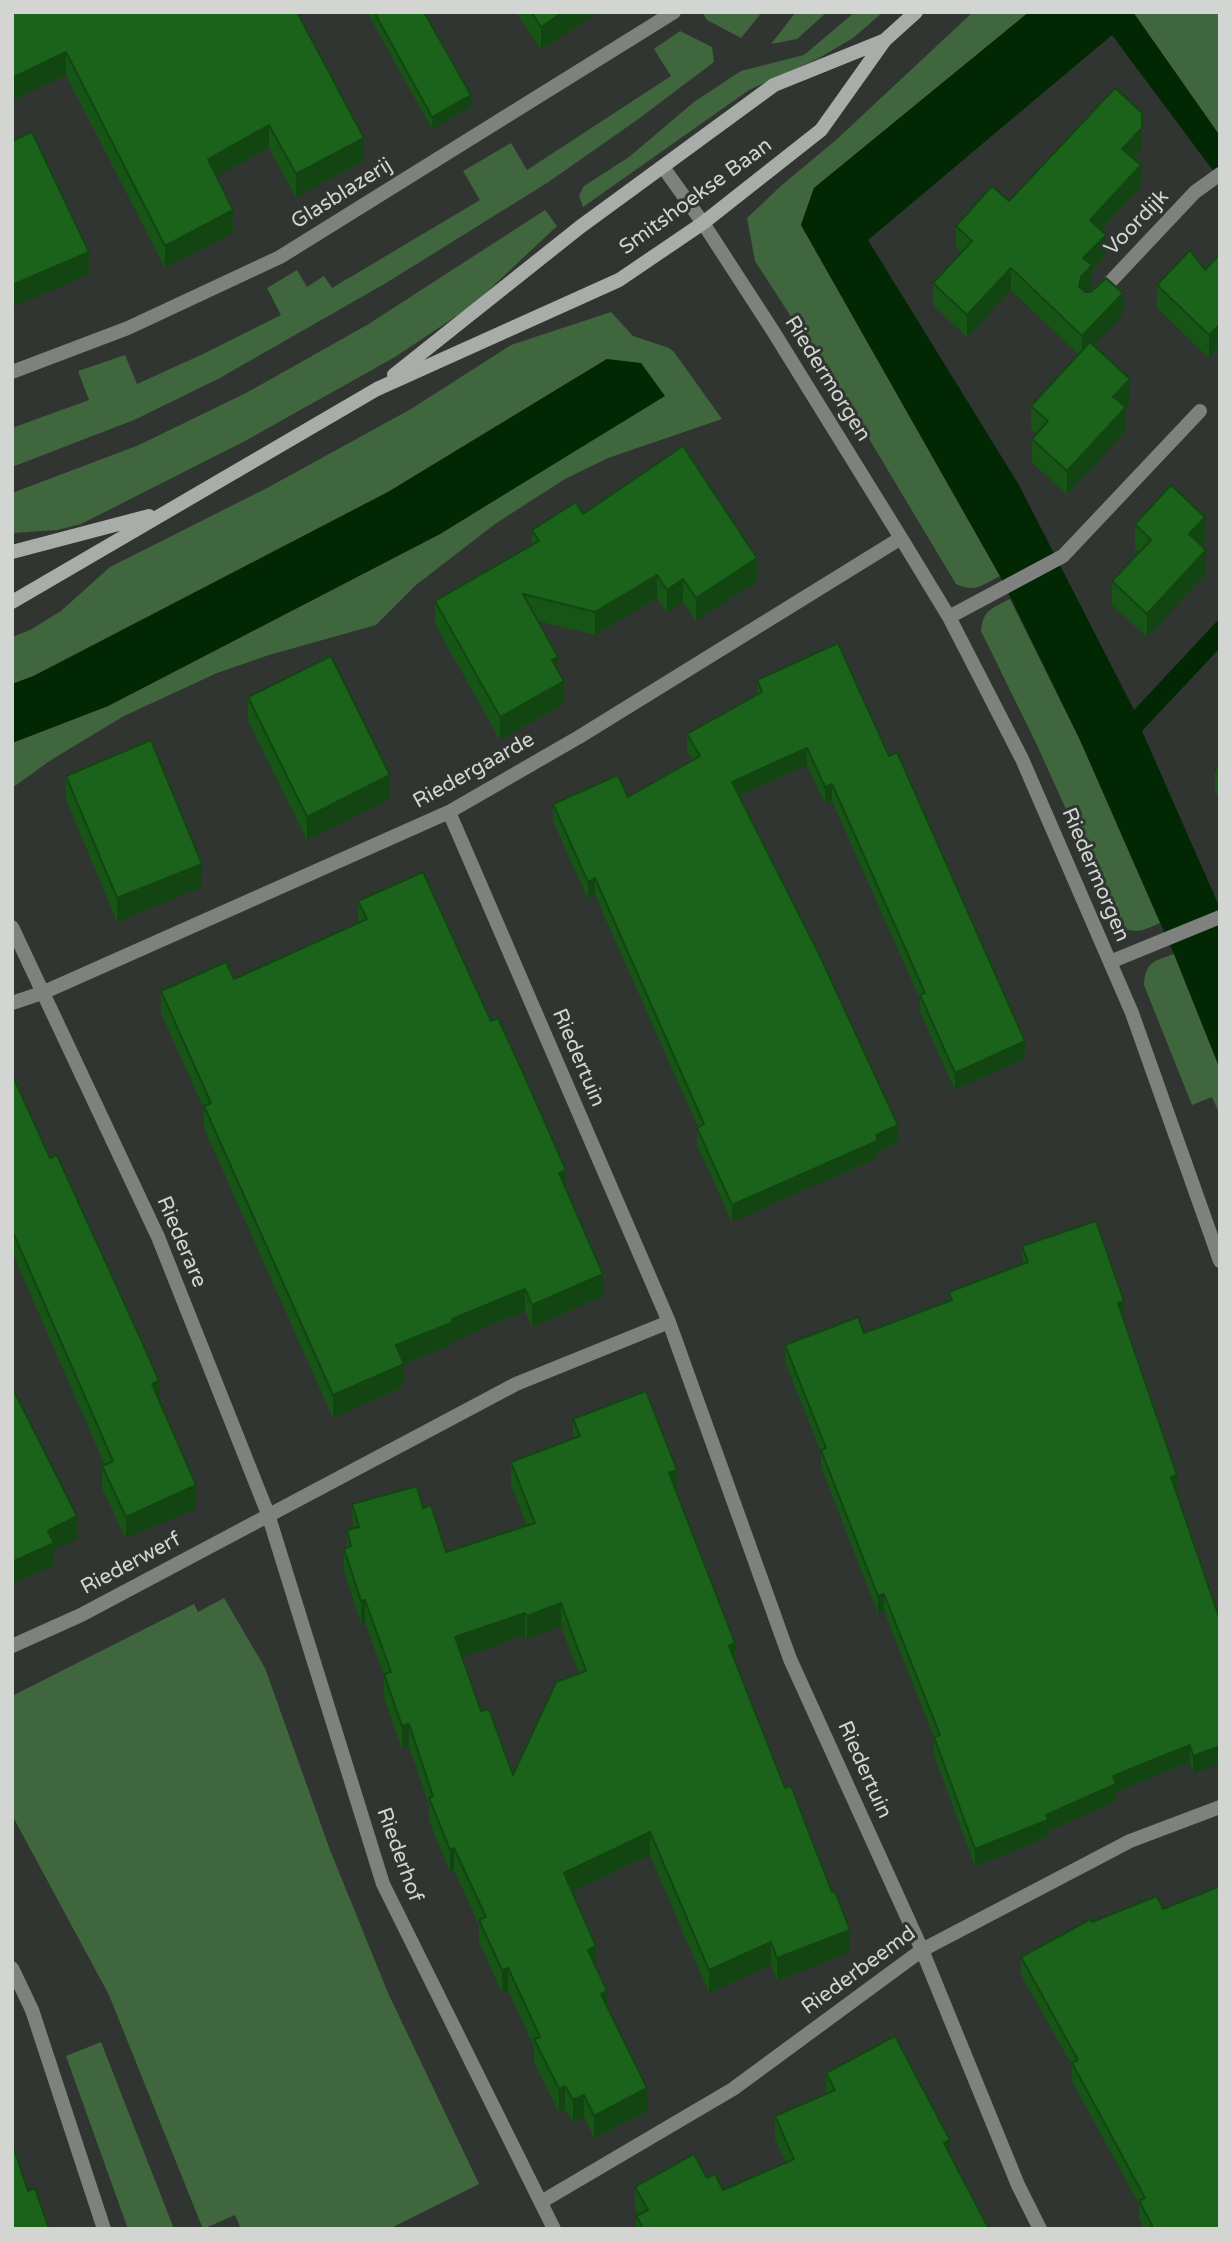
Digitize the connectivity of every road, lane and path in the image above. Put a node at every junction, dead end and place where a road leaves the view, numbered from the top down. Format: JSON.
{"nodes":[{"id":1,"x":674,"y":12,"type":"edge"},
{"id":2,"x":916,"y":12,"type":"edge"},
{"id":3,"x":885,"y":40,"type":"junction"},
{"id":4,"x":663,"y":167,"type":"junction"},
{"id":5,"x":1220,"y":173,"type":"edge"},
{"id":6,"x":703,"y":223,"type":"junction"},
{"id":7,"x":1088,"y":305,"type":"edge"},
{"id":8,"x":12,"y":372,"type":"edge"},
{"id":9,"x":377,"y":389,"type":"junction"},
{"id":10,"x":1200,"y":411,"type":"dead end"},
{"id":11,"x":167,"y":511,"type":"junction"},
{"id":12,"x":901,"y":538,"type":"junction"},
{"id":13,"x":12,"y":552,"type":"edge"},
{"id":14,"x":12,"y":602,"type":"edge"},
{"id":15,"x":949,"y":617,"type":"junction"},
{"id":16,"x":449,"y":812,"type":"junction"},
{"id":17,"x":1220,"y":916,"type":"edge"},
{"id":18,"x":12,"y":928,"type":"edge"},
{"id":19,"x":1110,"y":962,"type":"junction"},
{"id":20,"x":42,"y":993,"type":"junction"},
{"id":21,"x":12,"y":1003,"type":"edge"},
{"id":22,"x":1220,"y":1261,"type":"edge"},
{"id":23,"x":668,"y":1322,"type":"junction"},
{"id":24,"x":268,"y":1514,"type":"junction"},
{"id":25,"x":12,"y":1646,"type":"edge"},
{"id":26,"x":1220,"y":1807,"type":"edge"},
{"id":27,"x":922,"y":1950,"type":"junction"},
{"id":28,"x":12,"y":1968,"type":"edge"},
{"id":29,"x":541,"y":2203,"type":"junction"},
{"id":30,"x":104,"y":2229,"type":"edge"},
{"id":31,"x":554,"y":2229,"type":"edge"},
{"id":32,"x":1040,"y":2229,"type":"edge"}],
"edges":[{"from":1,"to":8,"type":"street","name":"Glasblazerij"},
{"from":2,"to":3,"type":"street","name":"Smitshoekse Baan"},
{"from":3,"to":4,"type":"street","name":"Smitshoekse Baan"},
{"from":3,"to":6,"type":"street","name":"Smitshoekse Baan"},
{"from":4,"to":6,"type":"street","name":"Riedermorgen"},
{"from":4,"to":9,"type":"street","name":"Smitshoekse Baan"},
{"from":5,"to":7,"type":"street","name":"Voordijk"},
{"from":6,"to":9,"type":"street","name":"Smitshoekse Baan"},
{"from":6,"to":12,"type":"street","name":"Riedermorgen"},
{"from":9,"to":11,"type":"street","name":"Smitshoekse Baan"},
{"from":10,"to":15,"type":"street"},
{"from":11,"to":13,"type":"street","name":"Smitshoekse Baan"},
{"from":11,"to":14,"type":"street","name":"Smitshoekse Baan"},
{"from":12,"to":15,"type":"street","name":"Riedermorgen"},
{"from":12,"to":16,"type":"street","name":"Riedergaarde"},
{"from":15,"to":19,"type":"street","name":"Riedermorgen"},
{"from":16,"to":20,"type":"street","name":"Riedergaarde"},
{"from":16,"to":23,"type":"street","name":"Riedertuin"},
{"from":17,"to":19,"type":"street","name":"Riedermorgen"},
{"from":18,"to":20,"type":"street"},
{"from":19,"to":22,"type":"street","name":"Riedermorgen"},
{"from":20,"to":21,"type":"street","name":"Riedergaarde"},
{"from":20,"to":24,"type":"street","name":"Riederare"},
{"from":23,"to":24,"type":"street"},
{"from":23,"to":27,"type":"street","name":"Riedertuin"},
{"from":24,"to":25,"type":"street","name":"Riederwerf"},
{"from":24,"to":29,"type":"street","name":"Riederhof"},
{"from":26,"to":27,"type":"street","name":"Riederbeemd"},
{"from":27,"to":29,"type":"street","name":"Riederbeemd"},
{"from":27,"to":32,"type":"street","name":"Riedertuin"},
{"from":28,"to":30,"type":"street"},
{"from":29,"to":31,"type":"street","name":"Riederhof"}]}
